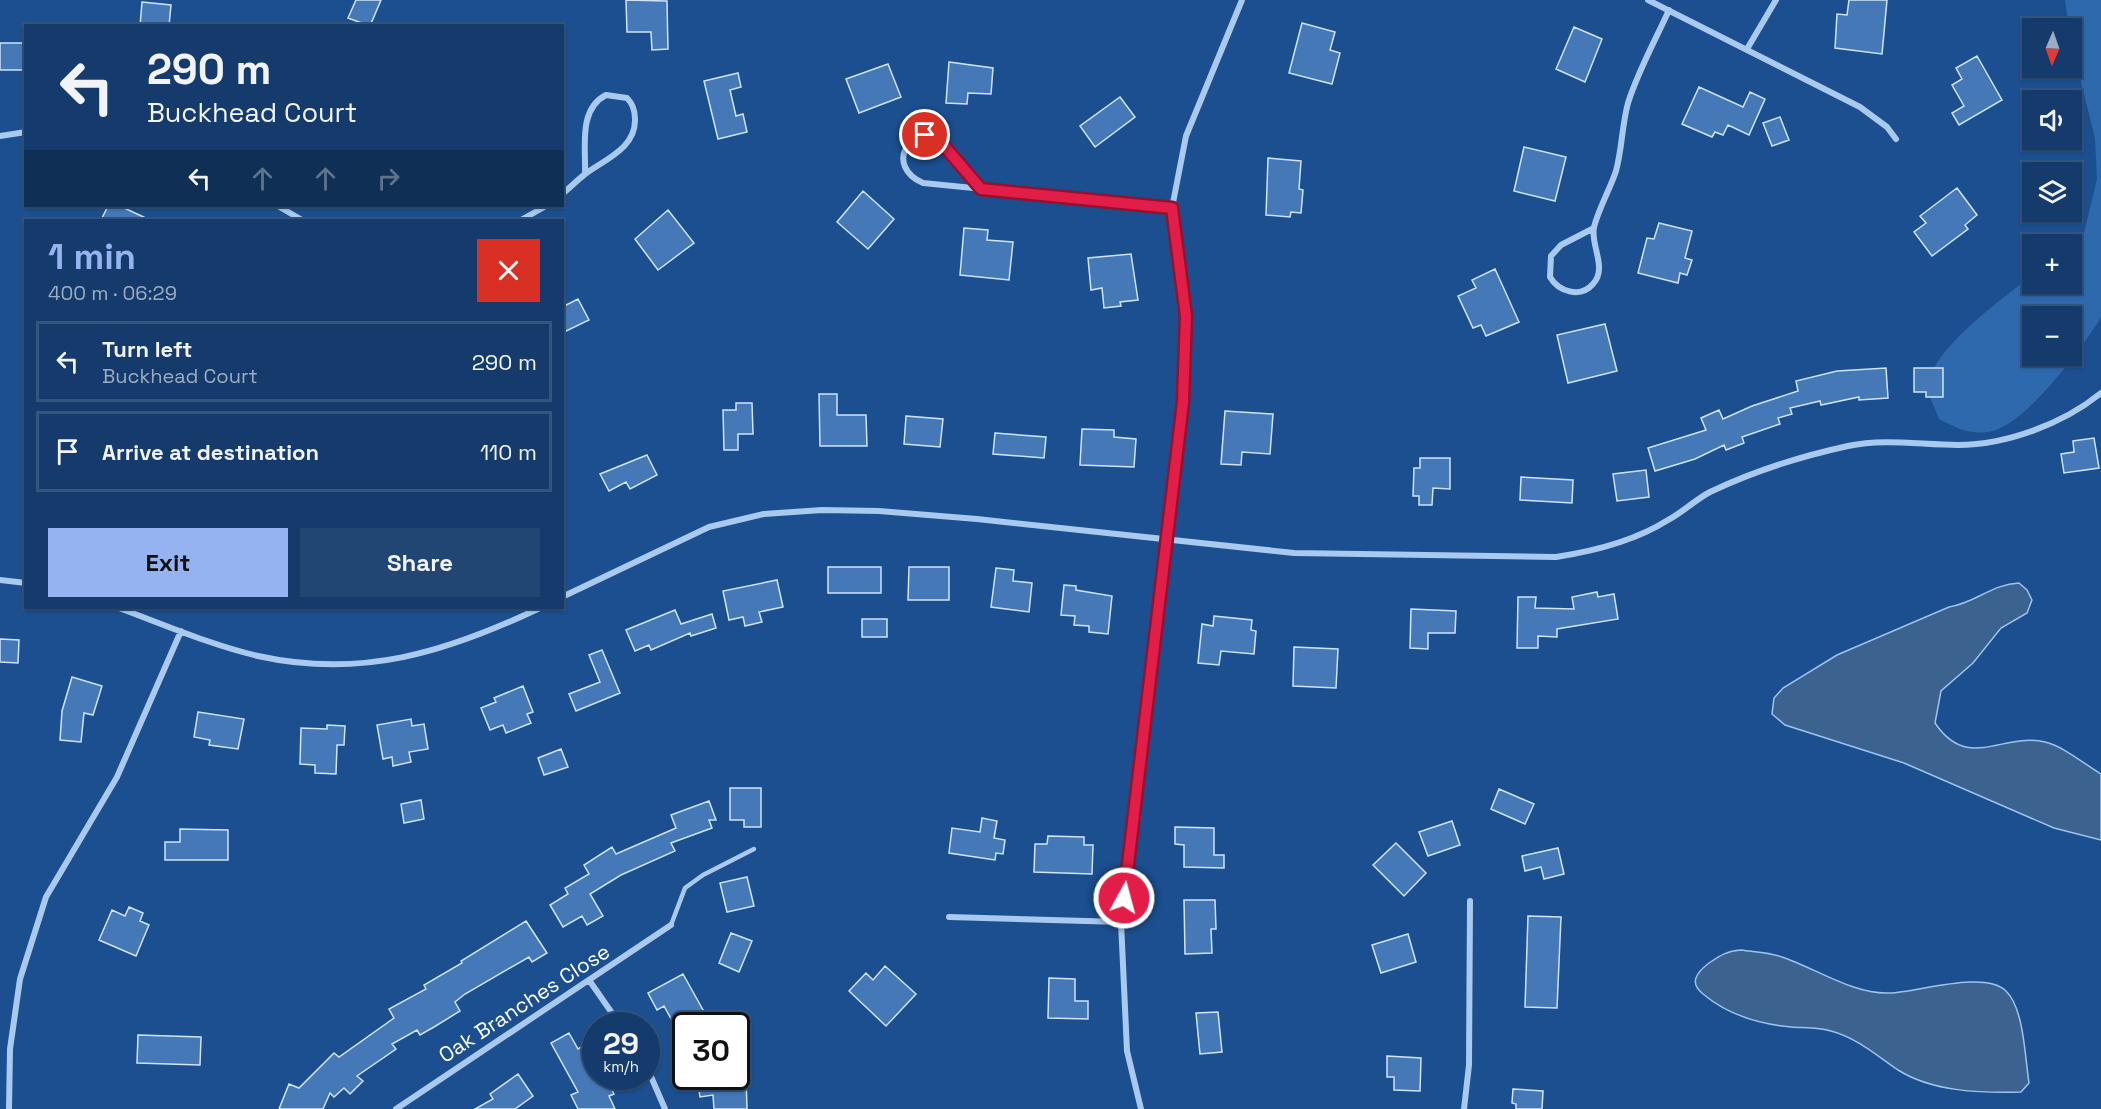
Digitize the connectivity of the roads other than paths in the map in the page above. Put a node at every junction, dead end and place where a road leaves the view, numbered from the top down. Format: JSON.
{"nodes":[{"id":1,"x":1242,"y":0,"type":"edge"},
{"id":2,"x":1648,"y":0,"type":"edge"},
{"id":3,"x":1776,"y":0,"type":"edge"},
{"id":4,"x":1669,"y":10,"type":"junction"},
{"id":5,"x":1747,"y":49,"type":"junction"},
{"id":6,"x":24,"y":132,"type":"edge"},
{"id":7,"x":0,"y":136,"type":"edge"},
{"id":8,"x":1896,"y":139,"type":"dead end"},
{"id":9,"x":585,"y":174,"type":"junction"},
{"id":10,"x":981,"y":189,"type":"junction"},
{"id":11,"x":564,"y":192,"type":"edge"},
{"id":12,"x":280,"y":207,"type":"edge"},
{"id":13,"x":544,"y":207,"type":"edge"},
{"id":14,"x":1172,"y":208,"type":"junction"},
{"id":15,"x":300,"y":219,"type":"edge"},
{"id":16,"x":523,"y":219,"type":"edge"},
{"id":17,"x":1594,"y":228,"type":"junction"},
{"id":18,"x":2101,"y":393,"type":"edge"},
{"id":19,"x":1168,"y":542,"type":"junction"},
{"id":20,"x":0,"y":580,"type":"edge"},
{"id":21,"x":24,"y":583,"type":"edge"},
{"id":22,"x":564,"y":596,"type":"edge"},
{"id":23,"x":122,"y":609,"type":"edge"},
{"id":24,"x":538,"y":609,"type":"edge"},
{"id":25,"x":181,"y":631,"type":"junction"},
{"id":26,"x":754,"y":849,"type":"dead end"},
{"id":27,"x":1470,"y":901,"type":"dead end"},
{"id":28,"x":949,"y":917,"type":"dead end"},
{"id":29,"x":1121,"y":922,"type":"junction"},
{"id":30,"x":671,"y":925,"type":"joint"},
{"id":31,"x":589,"y":980,"type":"junction"},
{"id":32,"x":611,"y":1012,"type":"edge"},
{"id":33,"x":657,"y":1090,"type":"edge"},
{"id":34,"x":9,"y":1109,"type":"edge"},
{"id":35,"x":396,"y":1109,"type":"edge"},
{"id":36,"x":665,"y":1109,"type":"edge"},
{"id":37,"x":1141,"y":1109,"type":"edge"},
{"id":38,"x":1464,"y":1109,"type":"edge"}],
"edges":[{"from":1,"to":14,"type":"street"},
{"from":2,"to":4,"type":"street"},
{"from":3,"to":5,"type":"street"},
{"from":4,"to":5,"type":"street"},
{"from":4,"to":17,"type":"street"},
{"from":5,"to":8,"type":"street"},
{"from":6,"to":7,"type":"street"},
{"from":9,"to":9,"type":"street"},
{"from":9,"to":11,"type":"street"},
{"from":10,"to":10,"type":"street"},
{"from":10,"to":14,"type":"street"},
{"from":12,"to":15,"type":"street"},
{"from":13,"to":16,"type":"street"},
{"from":14,"to":19,"type":"street"},
{"from":17,"to":17,"type":"street"},
{"from":18,"to":19,"type":"street"},
{"from":19,"to":22,"type":"street"},
{"from":19,"to":29,"type":"street"},
{"from":20,"to":21,"type":"street"},
{"from":23,"to":25,"type":"street"},
{"from":24,"to":25,"type":"street"},
{"from":25,"to":34,"type":"street"},
{"from":26,"to":30,"type":"lane"},
{"from":27,"to":38,"type":"street"},
{"from":28,"to":29,"type":"street"},
{"from":29,"to":37,"type":"street"},
{"from":30,"to":31,"type":"street","name":"Oak Branches Close"},
{"from":31,"to":32,"type":"street"},
{"from":31,"to":35,"type":"street","name":"Oak Branches Close"},
{"from":33,"to":36,"type":"street"}]}
